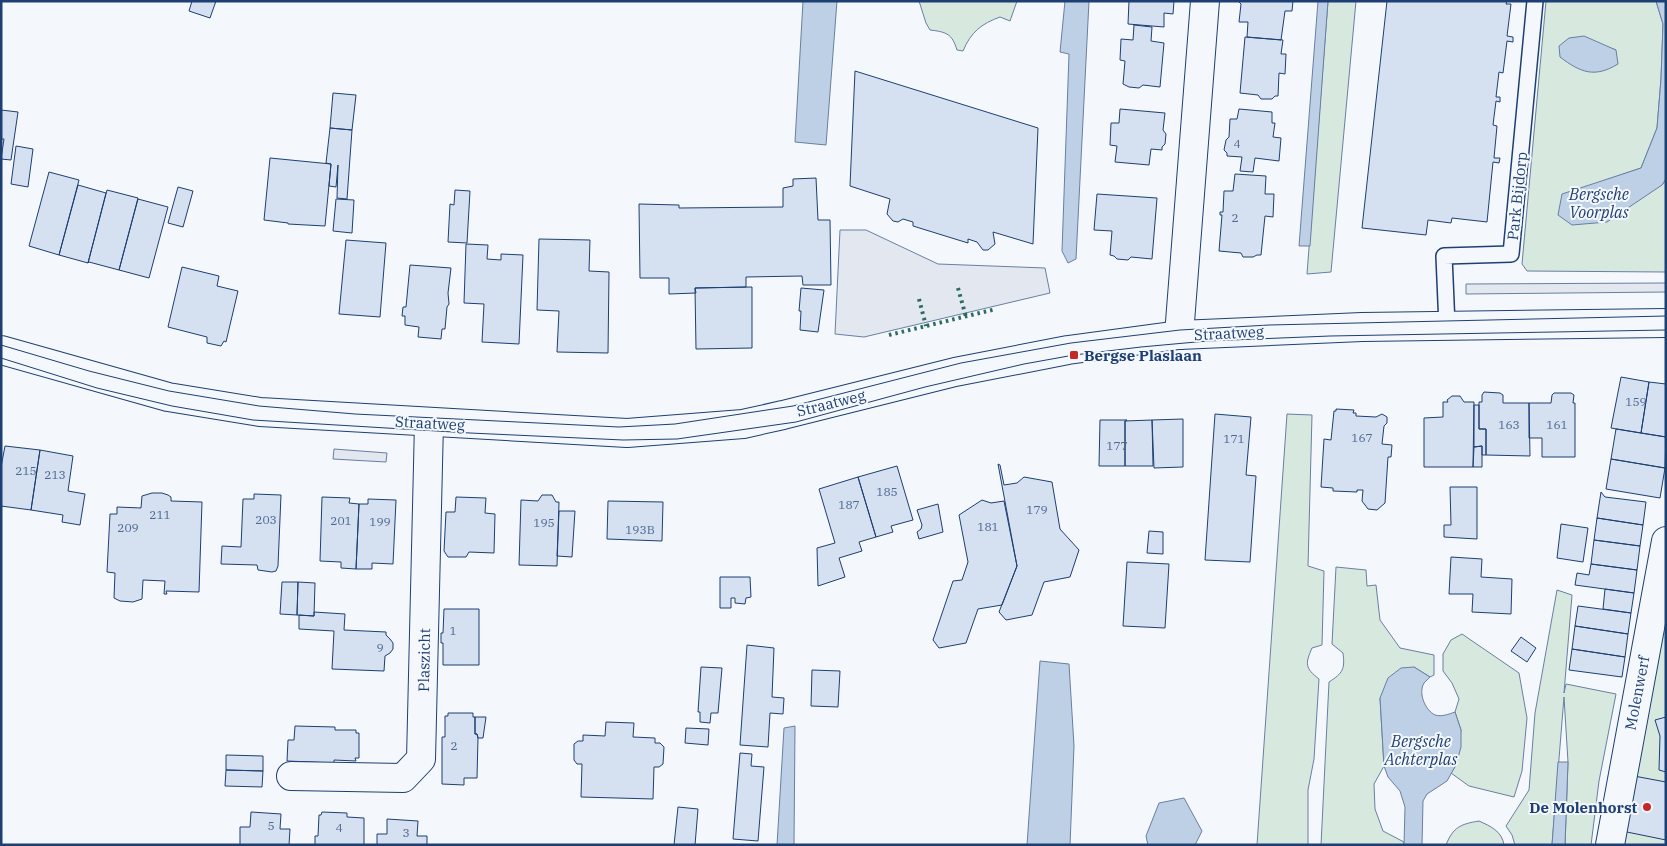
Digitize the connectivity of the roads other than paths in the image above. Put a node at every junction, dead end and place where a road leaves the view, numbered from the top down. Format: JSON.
{"nodes":[{"id":1,"x":1205,"y":1,"type":"edge"},
{"id":2,"x":1535,"y":1,"type":"edge"},
{"id":3,"x":1666,"y":323,"type":"edge"},
{"id":4,"x":1447,"y":326,"type":"junction"},
{"id":5,"x":1179,"y":335,"type":"junction"},
{"id":6,"x":1,"y":350,"type":"edge"},
{"id":7,"x":429,"y":423,"type":"junction"},
{"id":8,"x":1666,"y":542,"type":"edge"},
{"id":9,"x":291,"y":776,"type":"dead end"},
{"id":10,"x":1610,"y":845,"type":"edge"}],
"edges":[{"from":1,"to":5,"type":"street"},
{"from":2,"to":4,"type":"lane","name":"Park Bijdorp"},
{"from":3,"to":4,"type":"street","name":"Straatweg"},
{"from":4,"to":5,"type":"street","name":"Straatweg"},
{"from":5,"to":7,"type":"street","name":"Straatweg"},
{"from":6,"to":7,"type":"street","name":"Straatweg"},
{"from":7,"to":9,"type":"street","name":"Plaszicht"},
{"from":8,"to":10,"type":"street","name":"Molenwerf"}]}
